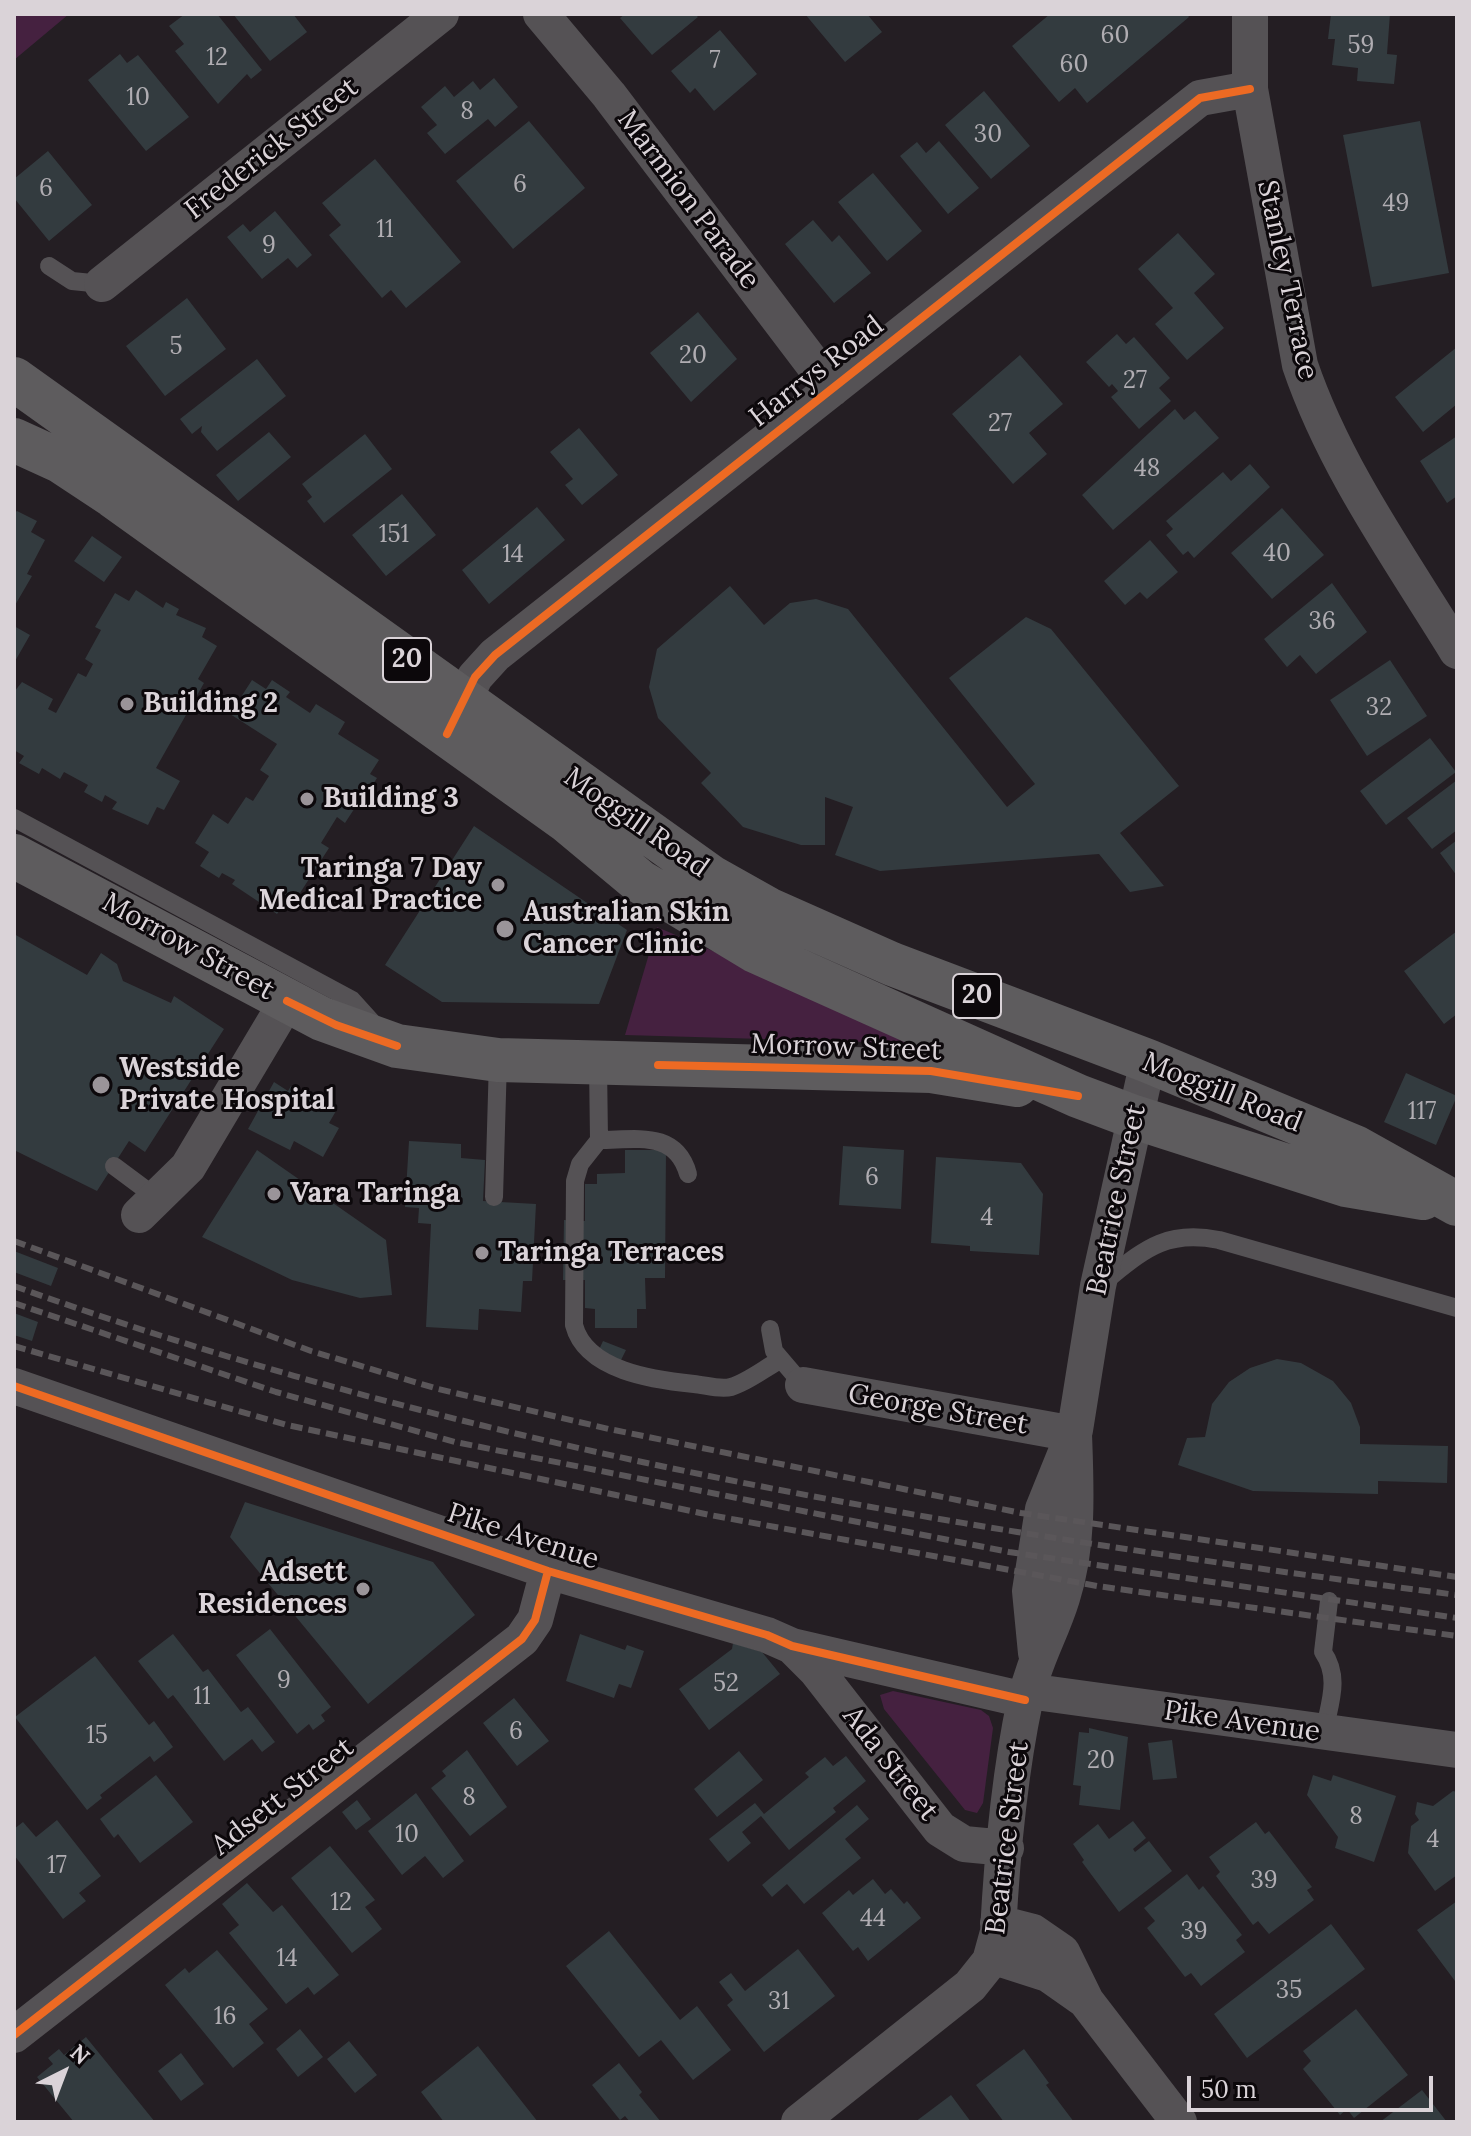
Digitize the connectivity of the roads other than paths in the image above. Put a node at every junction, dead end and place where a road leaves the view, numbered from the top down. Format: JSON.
{"nodes":[{"id":1,"x":441,"y":14,"type":"edge"},
{"id":2,"x":541,"y":14,"type":"edge"},
{"id":3,"x":1250,"y":14,"type":"edge"},
{"id":4,"x":1250,"y":89,"type":"junction"},
{"id":5,"x":49,"y":266,"type":"dead end"},
{"id":6,"x":102,"y":284,"type":"joint"},
{"id":7,"x":14,"y":379,"type":"edge"},
{"id":8,"x":832,"y":389,"type":"junction"},
{"id":9,"x":14,"y":440,"type":"edge"},
{"id":10,"x":1457,"y":651,"type":"edge"},
{"id":11,"x":456,"y":717,"type":"junction"},
{"id":12,"x":14,"y":818,"type":"edge"},
{"id":13,"x":14,"y":856,"type":"edge"},
{"id":14,"x":287,"y":1001,"type":"junction"},
{"id":15,"x":397,"y":1046,"type":"junction"},
{"id":16,"x":498,"y":1060,"type":"junction"},
{"id":17,"x":1148,"y":1061,"type":"junction"},
{"id":18,"x":598,"y":1063,"type":"junction"},
{"id":19,"x":1078,"y":1096,"type":"junction"},
{"id":20,"x":1134,"y":1117,"type":"junction"},
{"id":21,"x":599,"y":1140,"type":"junction"},
{"id":22,"x":114,"y":1166,"type":"dead end"},
{"id":23,"x":688,"y":1174,"type":"dead end"},
{"id":24,"x":494,"y":1197,"type":"dead end"},
{"id":25,"x":1457,"y":1204,"type":"edge"},
{"id":26,"x":148,"y":1206,"type":"joint"},
{"id":27,"x":1098,"y":1286,"type":"junction"},
{"id":28,"x":1457,"y":1308,"type":"edge"},
{"id":29,"x":770,"y":1329,"type":"dead end"},
{"id":30,"x":791,"y":1372,"type":"junction"},
{"id":31,"x":14,"y":1386,"type":"edge"},
{"id":32,"x":1074,"y":1434,"type":"junction"},
{"id":33,"x":548,"y":1571,"type":"junction"},
{"id":34,"x":1329,"y":1601,"type":"dead end"},
{"id":35,"x":792,"y":1646,"type":"junction"},
{"id":36,"x":1030,"y":1683,"type":"junction"},
{"id":37,"x":1324,"y":1733,"type":"junction"},
{"id":38,"x":1457,"y":1750,"type":"edge"},
{"id":39,"x":1006,"y":1848,"type":"junction"},
{"id":40,"x":995,"y":1940,"type":"junction"},
{"id":41,"x":14,"y":2035,"type":"edge"},
{"id":42,"x":799,"y":2122,"type":"edge"},
{"id":43,"x":1179,"y":2122,"type":"edge"}],
"edges":[{"from":1,"to":6,"type":"street","name":"Frederick Street"},
{"from":2,"to":8,"type":"street","name":"Marmion Parade"},
{"from":3,"to":4,"type":"street","name":"Stanley Terrace"},
{"from":4,"to":8,"type":"street","name":"Harrys Road"},
{"from":4,"to":10,"type":"street","name":"Stanley Terrace"},
{"from":5,"to":6,"type":"lane"},
{"from":7,"to":11,"type":"highway","name":"Moggill Road","number":"20"},
{"from":8,"to":11,"type":"street","name":"Harrys Road"},
{"from":9,"to":11,"type":"highway","name":"Moggill Road","number":"20"},
{"from":11,"to":17,"type":"highway","name":"Moggill Road","number":"20"},
{"from":11,"to":19,"type":"highway","name":"Moggill Road","number":"20"},
{"from":12,"to":15,"type":"lane"},
{"from":13,"to":14,"type":"highway","name":"Morrow Street","number":"20"},
{"from":14,"to":15,"type":"highway","name":"Morrow Street","number":"20"},
{"from":14,"to":26,"type":"street"},
{"from":15,"to":16,"type":"highway","name":"Morrow Street","number":"20"},
{"from":16,"to":18,"type":"highway","name":"Morrow Street","number":"20"},
{"from":16,"to":24,"type":"lane"},
{"from":17,"to":20,"type":"street","name":"Beatrice Street"},
{"from":17,"to":25,"type":"highway","name":"Moggill Road","number":"20"},
{"from":18,"to":19,"type":"highway","name":"Morrow Street","number":"20"},
{"from":18,"to":21,"type":"lane"},
{"from":19,"to":20,"type":"highway","name":"Moggill Road","number":"20"},
{"from":20,"to":25,"type":"highway","name":"Moggill Road","number":"20"},
{"from":20,"to":27,"type":"street","name":"Beatrice Street"},
{"from":21,"to":23,"type":"lane"},
{"from":21,"to":30,"type":"lane"},
{"from":22,"to":26,"type":"lane"},
{"from":27,"to":28,"type":"lane"},
{"from":27,"to":32,"type":"street","name":"Beatrice Street"},
{"from":29,"to":30,"type":"lane"},
{"from":30,"to":32,"type":"street","name":"George Street"},
{"from":31,"to":33,"type":"street","name":"Pike Avenue"},
{"from":32,"to":36,"type":"street","name":"Beatrice Street"},
{"from":33,"to":35,"type":"street","name":"Pike Avenue"},
{"from":33,"to":41,"type":"street","name":"Adsett Street"},
{"from":34,"to":37,"type":"lane"},
{"from":35,"to":36,"type":"street","name":"Pike Avenue"},
{"from":35,"to":39,"type":"street","name":"Ada Street"},
{"from":36,"to":37,"type":"street","name":"Pike Avenue"},
{"from":36,"to":39,"type":"street","name":"Beatrice Street"},
{"from":37,"to":38,"type":"street","name":"Pike Avenue"},
{"from":39,"to":40,"type":"street","name":"Beatrice Street"},
{"from":40,"to":42,"type":"street","name":"Beatrice Street"},
{"from":40,"to":43,"type":"street"}]}
